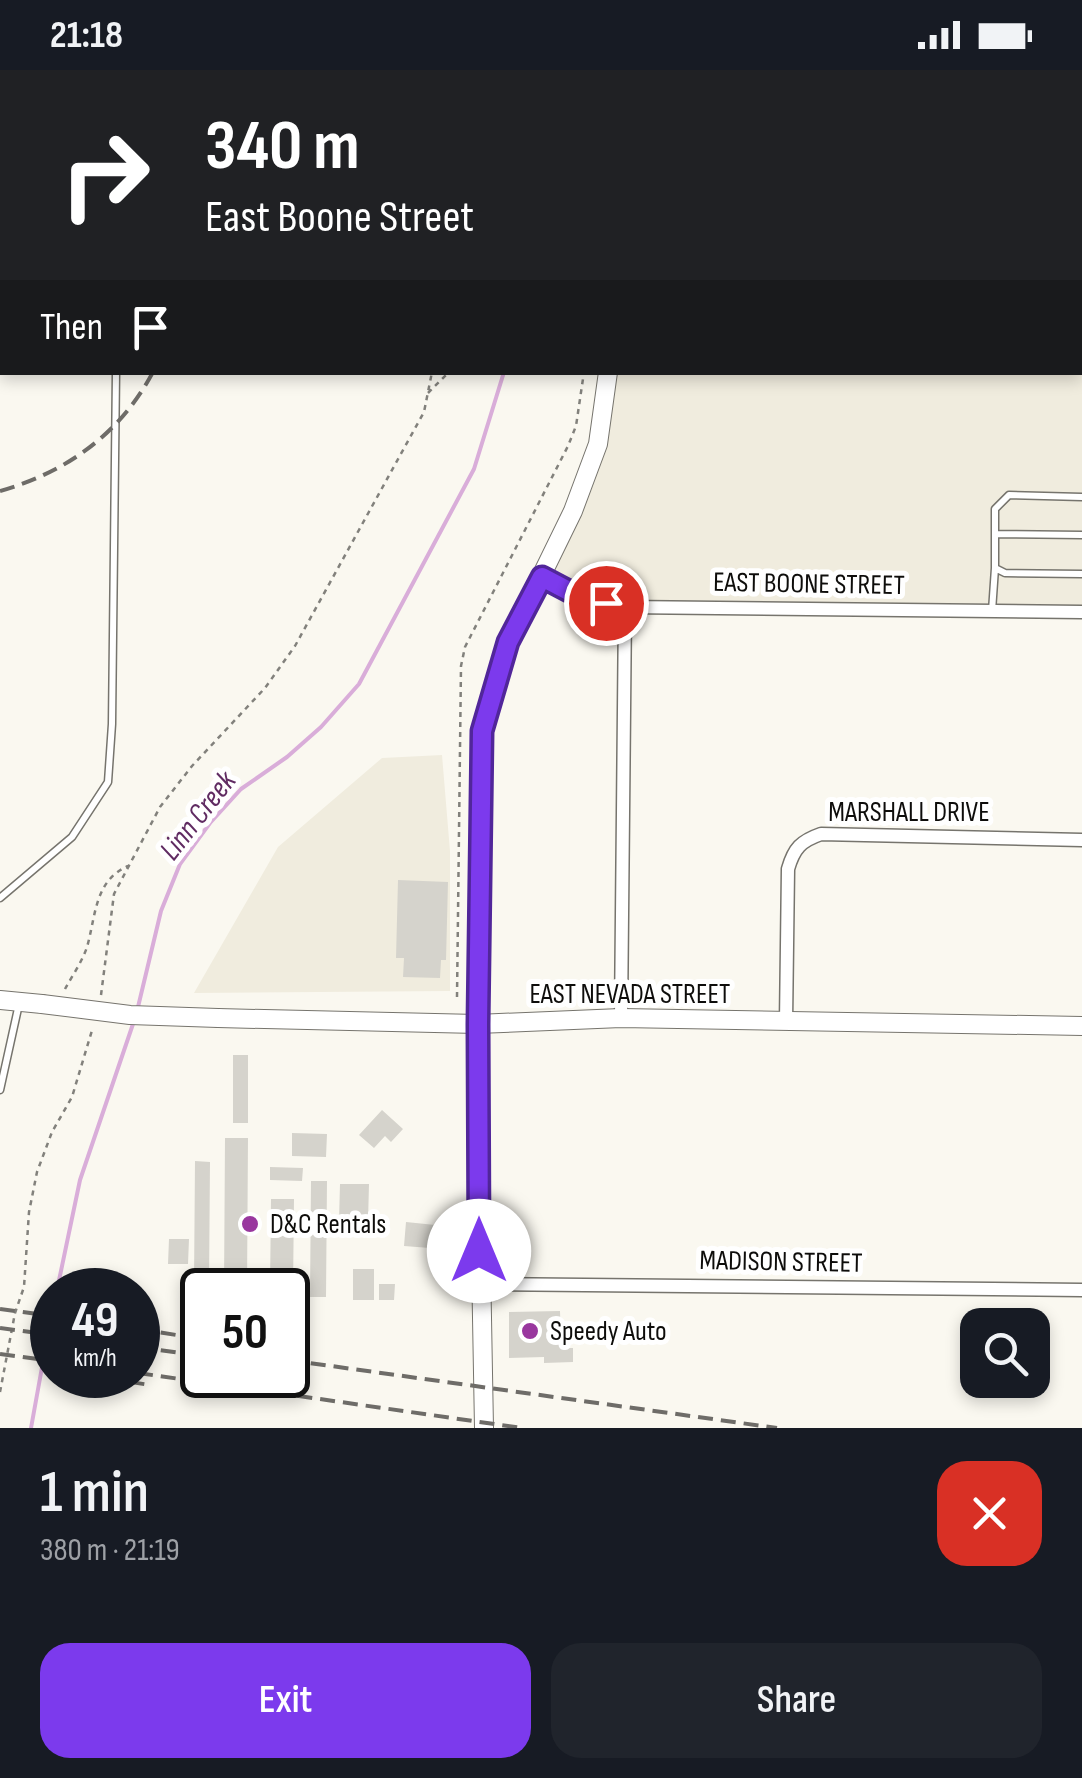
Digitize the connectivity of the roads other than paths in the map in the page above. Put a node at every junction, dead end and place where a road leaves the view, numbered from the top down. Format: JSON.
{"nodes":[{"id":1,"x":116,"y":375,"type":"edge"},
{"id":2,"x":608,"y":375,"type":"edge"},
{"id":3,"x":1082,"y":497,"type":"edge"},
{"id":4,"x":995,"y":534,"type":"junction"},
{"id":5,"x":1082,"y":534,"type":"edge"},
{"id":6,"x":995,"y":568,"type":"junction"},
{"id":7,"x":1082,"y":574,"type":"edge"},
{"id":8,"x":542,"y":577,"type":"junction"},
{"id":9,"x":625,"y":607,"type":"junction"},
{"id":10,"x":992,"y":610,"type":"junction"},
{"id":11,"x":1082,"y":612,"type":"edge"},
{"id":12,"x":1082,"y":840,"type":"edge"},
{"id":13,"x":0,"y":898,"type":"edge"},
{"id":14,"x":0,"y":1000,"type":"edge"},
{"id":15,"x":20,"y":1002,"type":"junction"},
{"id":16,"x":621,"y":1018,"type":"junction"},
{"id":17,"x":786,"y":1022,"type":"junction"},
{"id":18,"x":478,"y":1024,"type":"junction"},
{"id":19,"x":1082,"y":1026,"type":"edge"},
{"id":20,"x":0,"y":1090,"type":"edge"},
{"id":21,"x":480,"y":1284,"type":"junction"},
{"id":22,"x":1082,"y":1290,"type":"edge"},
{"id":23,"x":472,"y":1428,"type":"edge"},
{"id":24,"x":484,"y":1428,"type":"edge"}],
"edges":[{"from":1,"to":13,"type":"lane"},
{"from":2,"to":8,"type":"main road"},
{"from":3,"to":4,"type":"lane"},
{"from":4,"to":5,"type":"lane"},
{"from":4,"to":6,"type":"lane"},
{"from":6,"to":7,"type":"lane"},
{"from":6,"to":10,"type":"lane"},
{"from":8,"to":9,"type":"street","name":"EAST BOONE STREET"},
{"from":8,"to":18,"type":"main road"},
{"from":9,"to":10,"type":"street","name":"EAST BOONE STREET"},
{"from":9,"to":16,"type":"street"},
{"from":10,"to":11,"type":"street","name":"EAST BOONE STREET"},
{"from":12,"to":17,"type":"street","name":"MARSHALL DRIVE"},
{"from":14,"to":15,"type":"main road","name":"EAST NEVADA STREET"},
{"from":15,"to":18,"type":"main road","name":"EAST NEVADA STREET","bridge":true},
{"from":15,"to":20,"type":"lane"},
{"from":16,"to":17,"type":"main road","name":"EAST NEVADA STREET"},
{"from":16,"to":18,"type":"main road","name":"EAST NEVADA STREET"},
{"from":17,"to":19,"type":"main road","name":"EAST NEVADA STREET"},
{"from":18,"to":21,"type":"main road"},
{"from":21,"to":22,"type":"street","name":"MADISON STREET"},
{"from":21,"to":23,"type":"main road"},
{"from":21,"to":24,"type":"main road"}]}
